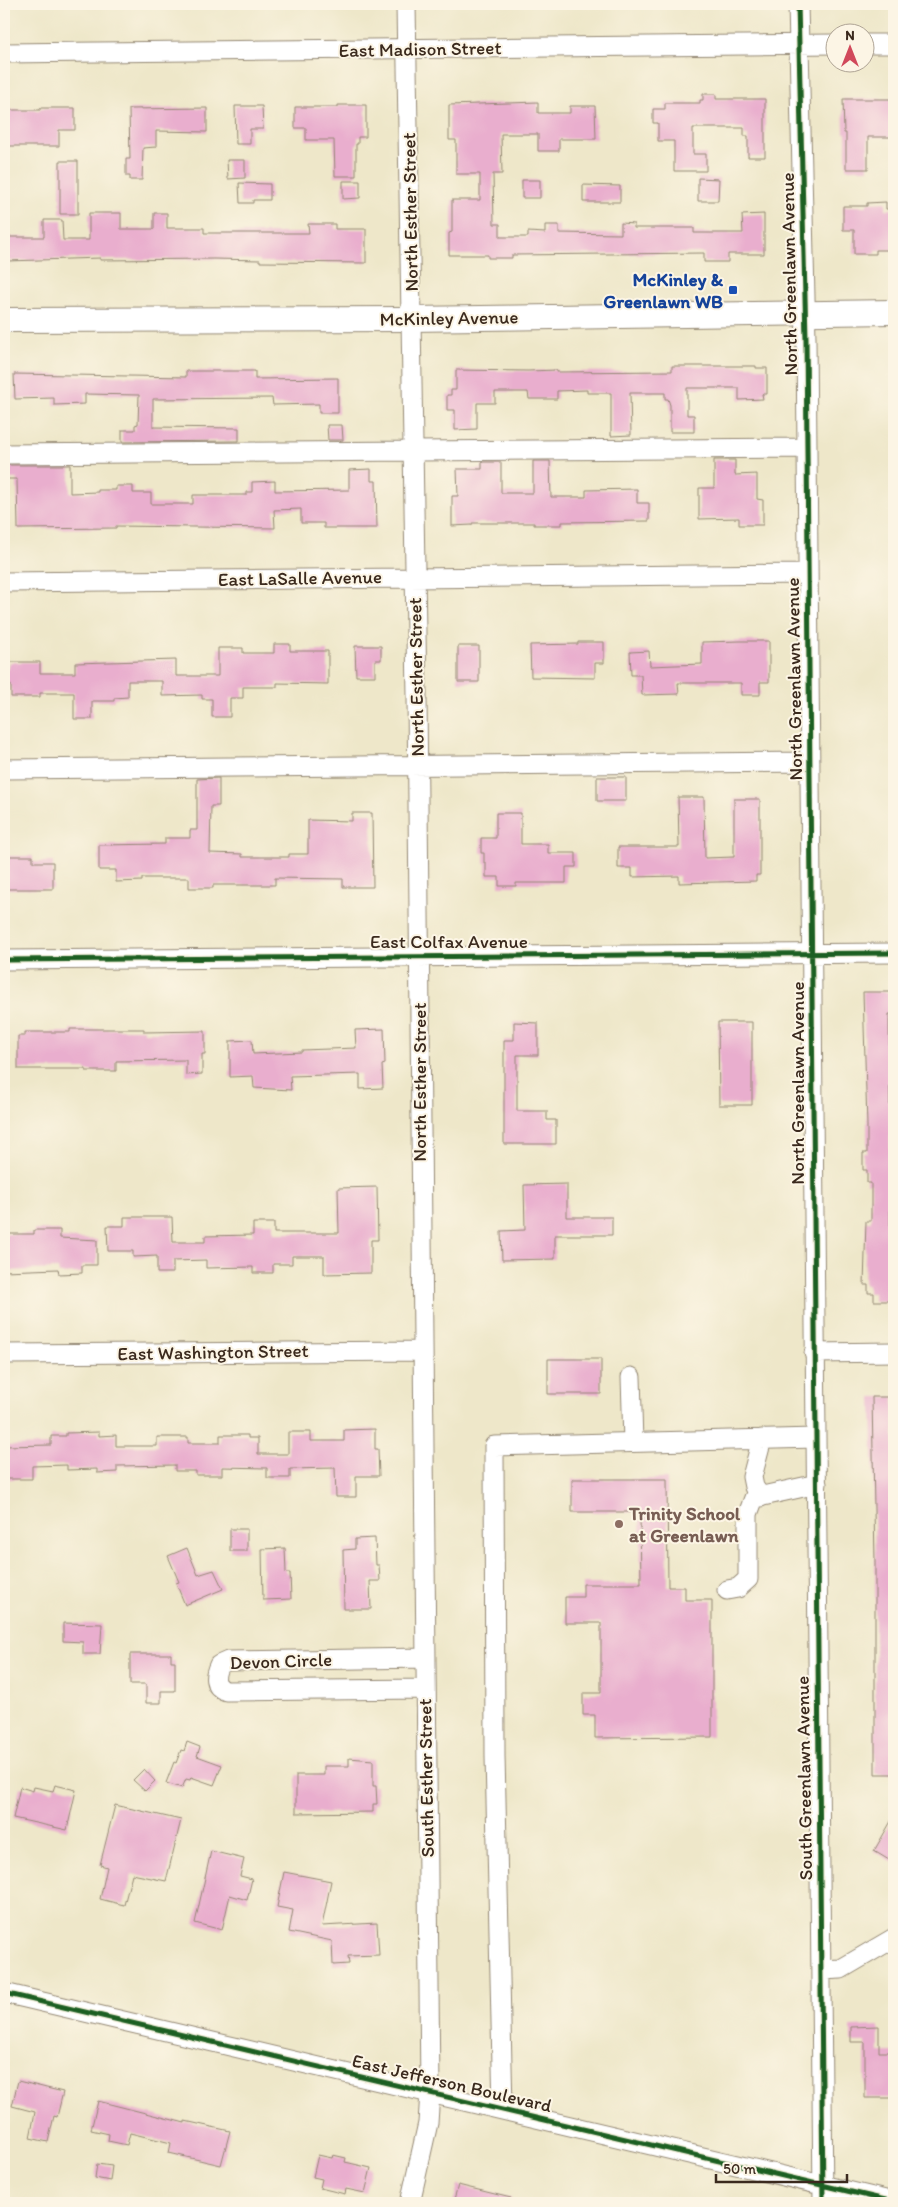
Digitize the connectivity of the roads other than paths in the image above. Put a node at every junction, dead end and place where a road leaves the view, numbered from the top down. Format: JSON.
{"nodes":[{"id":1,"x":406,"y":4,"type":"edge"},
{"id":2,"x":798,"y":4,"type":"edge"},
{"id":3,"x":826,"y":44,"type":"edge"},
{"id":4,"x":876,"y":44,"type":"edge"},
{"id":5,"x":894,"y":44,"type":"edge"},
{"id":6,"x":799,"y":45,"type":"junction"},
{"id":7,"x":407,"y":49,"type":"junction"},
{"id":8,"x":4,"y":53,"type":"edge"},
{"id":9,"x":805,"y":312,"type":"junction"},
{"id":10,"x":894,"y":312,"type":"edge"},
{"id":11,"x":411,"y":319,"type":"junction"},
{"id":12,"x":4,"y":320,"type":"edge"},
{"id":13,"x":806,"y":448,"type":"junction"},
{"id":14,"x":413,"y":452,"type":"junction"},
{"id":15,"x":4,"y":454,"type":"edge"},
{"id":16,"x":807,"y":574,"type":"junction"},
{"id":17,"x":415,"y":577,"type":"junction"},
{"id":18,"x":4,"y":582,"type":"edge"},
{"id":19,"x":810,"y":762,"type":"junction"},
{"id":20,"x":416,"y":765,"type":"junction"},
{"id":21,"x":4,"y":769,"type":"edge"},
{"id":22,"x":894,"y":953,"type":"edge"},
{"id":23,"x":811,"y":954,"type":"junction"},
{"id":24,"x":418,"y":956,"type":"junction"},
{"id":25,"x":4,"y":960,"type":"edge"},
{"id":26,"x":421,"y":1351,"type":"junction"},
{"id":27,"x":894,"y":1352,"type":"edge"},
{"id":28,"x":814,"y":1353,"type":"junction"},
{"id":29,"x":4,"y":1354,"type":"edge"},
{"id":30,"x":631,"y":1377,"type":"dead end"},
{"id":31,"x":815,"y":1438,"type":"junction"},
{"id":32,"x":762,"y":1439,"type":"junction"},
{"id":33,"x":633,"y":1442,"type":"junction"},
{"id":34,"x":817,"y":1484,"type":"junction"},
{"id":35,"x":761,"y":1497,"type":"junction"},
{"id":36,"x":727,"y":1590,"type":"dead end"},
{"id":37,"x":425,"y":1658,"type":"junction"},
{"id":38,"x":425,"y":1689,"type":"junction"},
{"id":39,"x":894,"y":1938,"type":"edge"},
{"id":40,"x":821,"y":1970,"type":"junction"},
{"id":41,"x":4,"y":1993,"type":"edge"},
{"id":42,"x":430,"y":2093,"type":"junction"},
{"id":43,"x":503,"y":2110,"type":"junction"},
{"id":44,"x":823,"y":2194,"type":"edge"},
{"id":45,"x":894,"y":2202,"type":"edge"},
{"id":46,"x":410,"y":2203,"type":"edge"}],
"edges":[{"from":1,"to":7,"type":"street","name":"North Esther Street"},
{"from":2,"to":6,"type":"street","name":"North Greenlawn Avenue"},
{"from":3,"to":6,"type":"street","name":"East Madison Street"},
{"from":4,"to":5,"type":"street"},
{"from":6,"to":7,"type":"street","name":"East Madison Street"},
{"from":6,"to":9,"type":"street","name":"North Greenlawn Avenue"},
{"from":7,"to":8,"type":"street","name":"East Madison Street"},
{"from":7,"to":11,"type":"street","name":"North Esther Street"},
{"from":9,"to":10,"type":"main road","name":"McKinley Avenue"},
{"from":9,"to":11,"type":"main road","name":"McKinley Avenue"},
{"from":9,"to":13,"type":"street","name":"North Greenlawn Avenue"},
{"from":11,"to":12,"type":"main road","name":"McKinley Avenue"},
{"from":11,"to":14,"type":"street","name":"North Esther Street"},
{"from":13,"to":14,"type":"street"},
{"from":13,"to":16,"type":"street","name":"North Greenlawn Avenue"},
{"from":14,"to":15,"type":"street"},
{"from":14,"to":17,"type":"street","name":"North Esther Street"},
{"from":16,"to":17,"type":"street","name":"East LaSalle Avenue"},
{"from":16,"to":19,"type":"street","name":"North Greenlawn Avenue"},
{"from":17,"to":18,"type":"street","name":"East LaSalle Avenue"},
{"from":17,"to":20,"type":"street","name":"North Esther Street"},
{"from":19,"to":20,"type":"street"},
{"from":19,"to":23,"type":"street","name":"North Greenlawn Avenue"},
{"from":20,"to":21,"type":"street"},
{"from":20,"to":24,"type":"street","name":"North Esther Street"},
{"from":22,"to":23,"type":"street","name":"East Colfax Avenue"},
{"from":23,"to":24,"type":"street","name":"East Colfax Avenue"},
{"from":23,"to":28,"type":"street","name":"North Greenlawn Avenue"},
{"from":24,"to":25,"type":"street","name":"East Colfax Avenue"},
{"from":24,"to":26,"type":"street","name":"North Esther Street"},
{"from":26,"to":29,"type":"street","name":"East Washington Street"},
{"from":26,"to":37,"type":"street","name":"South Esther Street"},
{"from":27,"to":28,"type":"street"},
{"from":28,"to":31,"type":"street","name":"South Greenlawn Avenue"},
{"from":30,"to":33,"type":"street"},
{"from":31,"to":32,"type":"street"},
{"from":31,"to":34,"type":"street","name":"South Greenlawn Avenue"},
{"from":32,"to":33,"type":"street"},
{"from":32,"to":35,"type":"street"},
{"from":33,"to":43,"type":"street"},
{"from":34,"to":35,"type":"street"},
{"from":34,"to":40,"type":"street","name":"South Greenlawn Avenue"},
{"from":35,"to":36,"type":"street"},
{"from":37,"to":38,"type":"street","name":"South Esther Street"},
{"from":37,"to":38,"type":"street","name":"Devon Circle"},
{"from":38,"to":42,"type":"street","name":"South Esther Street"},
{"from":39,"to":40,"type":"street"},
{"from":40,"to":44,"type":"street","name":"South Greenlawn Avenue"},
{"from":41,"to":42,"type":"street","name":"East Jefferson Boulevard"},
{"from":42,"to":43,"type":"street","name":"East Jefferson Boulevard"},
{"from":42,"to":46,"type":"street","name":"South Esther Street"},
{"from":43,"to":44,"type":"street","name":"East Jefferson Boulevard"},
{"from":44,"to":45,"type":"street","name":"East Jefferson Boulevard"}]}
